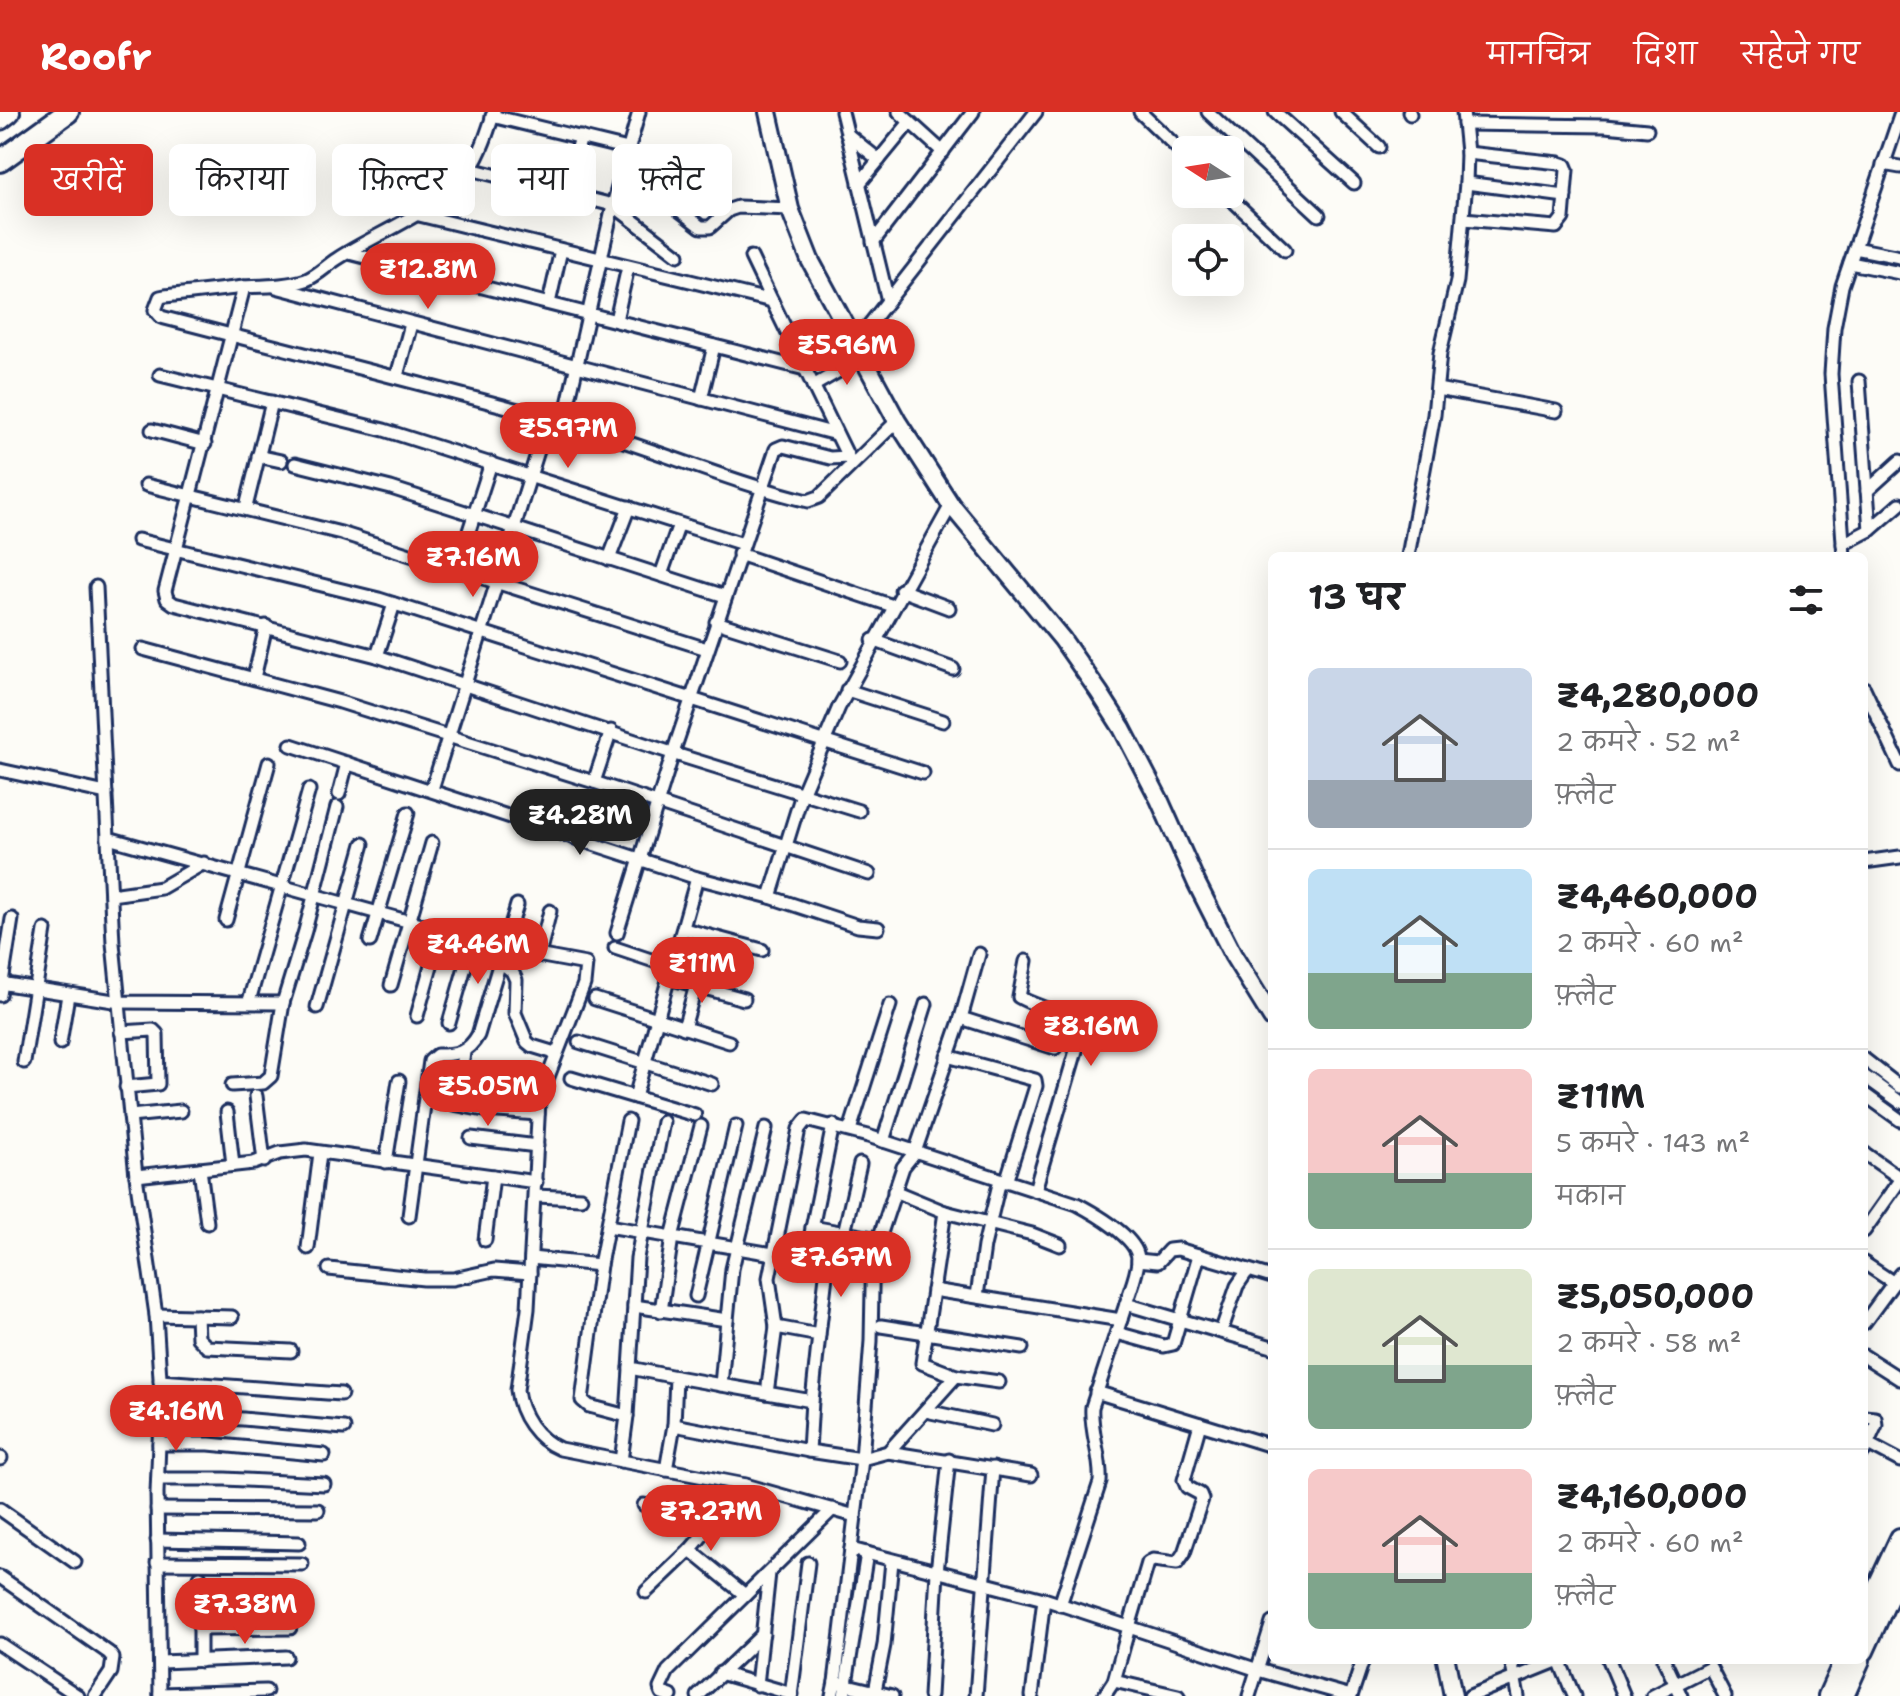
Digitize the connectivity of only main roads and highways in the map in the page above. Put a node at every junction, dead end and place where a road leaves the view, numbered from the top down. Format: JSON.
{"nodes":[{"id":1,"x":9,"y":112,"type":"edge"},
{"id":2,"x":68,"y":112,"type":"edge"},
{"id":3,"x":768,"y":112,"type":"edge"},
{"id":4,"x":0,"y":119,"type":"edge"},
{"id":5,"x":0,"y":161,"type":"edge"},
{"id":6,"x":1268,"y":1012,"type":"edge"},
{"id":7,"x":1900,"y":1538,"type":"edge"},
{"id":8,"x":1900,"y":1572,"type":"edge"},
{"id":9,"x":1880,"y":1608,"type":"edge"},
{"id":10,"x":1868,"y":1640,"type":"edge"},
{"id":11,"x":1447,"y":1664,"type":"edge"},
{"id":12,"x":1842,"y":1664,"type":"edge"},
{"id":13,"x":1858,"y":1664,"type":"edge"},
{"id":14,"x":1453,"y":1696,"type":"edge"},
{"id":15,"x":1828,"y":1696,"type":"edge"},
{"id":16,"x":1844,"y":1696,"type":"edge"}],
"edges":[{"from":1,"to":4,"type":"highway"},
{"from":2,"to":5,"type":"highway"},
{"from":3,"to":6,"type":"main road"},
{"from":7,"to":9,"type":"main road"},
{"from":8,"to":9,"type":"main road"},
{"from":9,"to":10,"type":"main road"},
{"from":11,"to":14,"type":"main road"},
{"from":12,"to":15,"type":"main road"},
{"from":13,"to":16,"type":"main road"}]}
